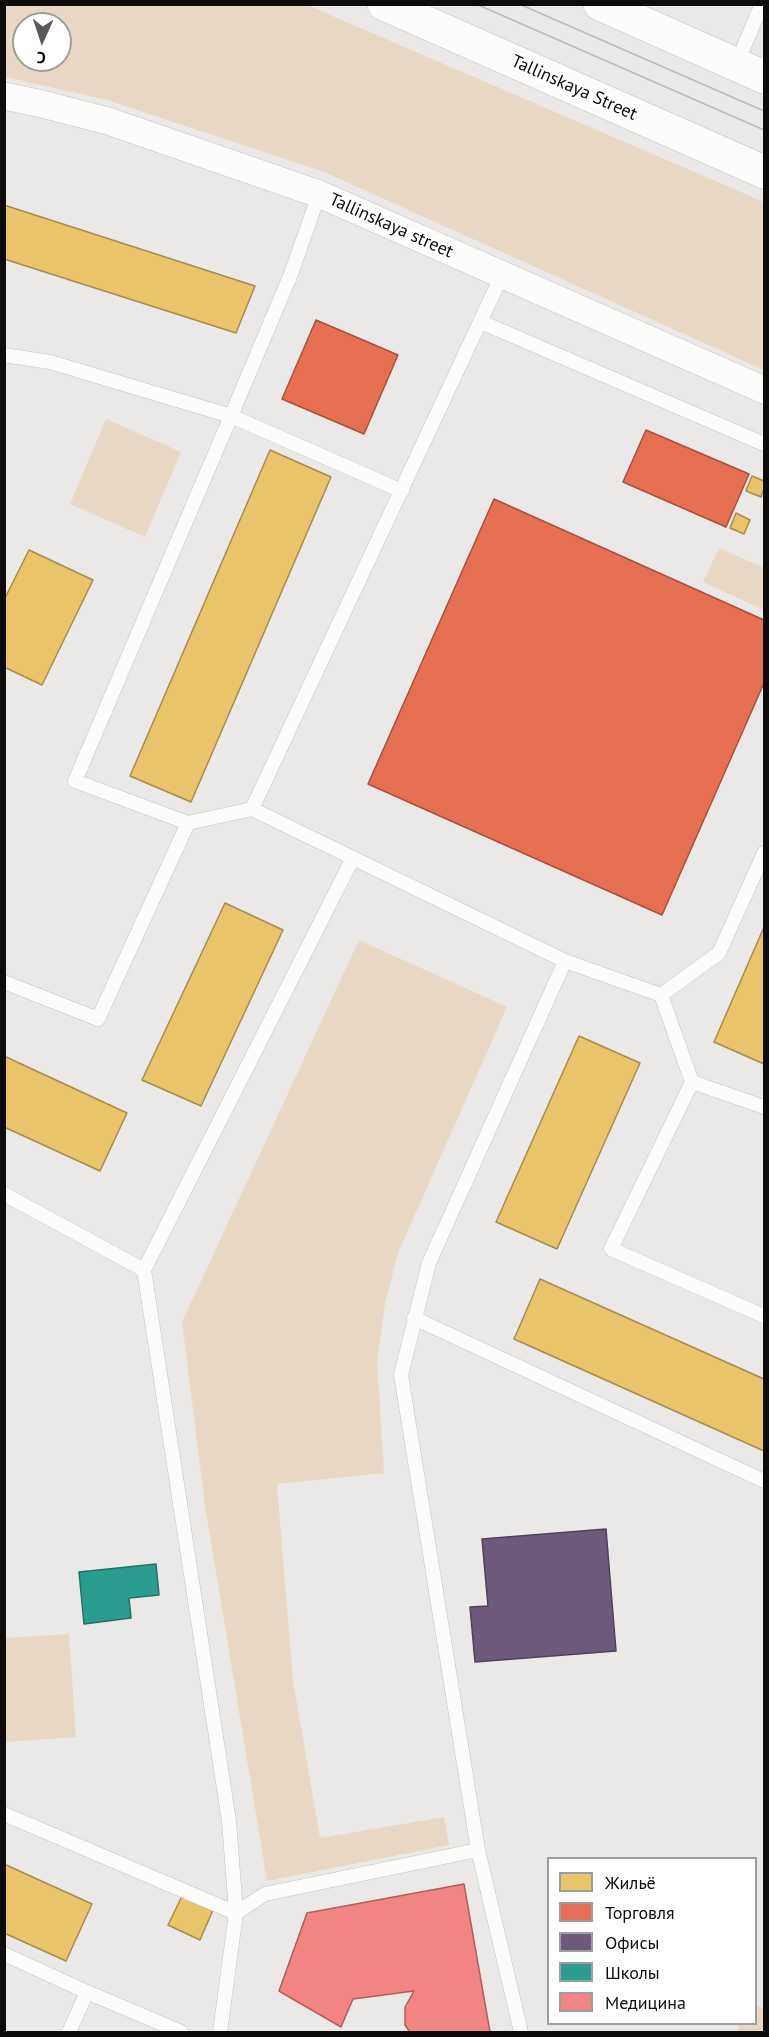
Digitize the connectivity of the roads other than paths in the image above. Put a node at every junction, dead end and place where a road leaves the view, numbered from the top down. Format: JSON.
{"nodes":[{"id":1,"x":384,"y":4,"type":"edge"},
{"id":2,"x":600,"y":4,"type":"edge"},
{"id":3,"x":762,"y":4,"type":"edge"},
{"id":4,"x":750,"y":71,"type":"edge"},
{"id":5,"x":4,"y":96,"type":"edge"},
{"id":6,"x":765,"y":172,"type":"edge"},
{"id":7,"x":319,"y":194,"type":"junction"},
{"id":8,"x":502,"y":275,"type":"junction"},
{"id":9,"x":481,"y":322,"type":"junction"},
{"id":10,"x":4,"y":355,"type":"edge"},
{"id":11,"x":765,"y":390,"type":"edge"},
{"id":12,"x":231,"y":416,"type":"junction"},
{"id":13,"x":765,"y":444,"type":"edge"},
{"id":14,"x":402,"y":491,"type":"junction"},
{"id":15,"x":252,"y":809,"type":"junction"},
{"id":16,"x":188,"y":823,"type":"junction"},
{"id":17,"x":765,"y":853,"type":"edge"},
{"id":18,"x":353,"y":858,"type":"junction"},
{"id":19,"x":565,"y":961,"type":"junction"},
{"id":20,"x":4,"y":982,"type":"edge"},
{"id":21,"x":661,"y":994,"type":"junction"},
{"id":22,"x":692,"y":1082,"type":"junction"},
{"id":23,"x":765,"y":1107,"type":"edge"},
{"id":24,"x":4,"y":1194,"type":"edge"},
{"id":25,"x":144,"y":1270,"type":"junction"},
{"id":26,"x":765,"y":1316,"type":"edge"},
{"id":27,"x":414,"y":1318,"type":"junction"},
{"id":28,"x":765,"y":1481,"type":"edge"},
{"id":29,"x":4,"y":1814,"type":"edge"},
{"id":30,"x":478,"y":1850,"type":"junction"},
{"id":31,"x":236,"y":1913,"type":"junction"},
{"id":32,"x":4,"y":1954,"type":"edge"},
{"id":33,"x":87,"y":1992,"type":"junction"},
{"id":34,"x":69,"y":2032,"type":"edge"},
{"id":35,"x":181,"y":2032,"type":"edge"},
{"id":36,"x":220,"y":2032,"type":"edge"},
{"id":37,"x":521,"y":2032,"type":"edge"}],
"edges":[{"from":1,"to":6,"type":"main road","name":"Tallinskaya Street"},
{"from":2,"to":4,"type":"main road"},
{"from":3,"to":4,"type":"lane"},
{"from":5,"to":7,"type":"street","name":"Tallinskaya street"},
{"from":7,"to":8,"type":"street","name":"Tallinskaya street"},
{"from":7,"to":12,"type":"lane"},
{"from":8,"to":9,"type":"lane"},
{"from":8,"to":11,"type":"street","name":"Tallinskaya street"},
{"from":9,"to":13,"type":"lane"},
{"from":9,"to":14,"type":"lane"},
{"from":10,"to":12,"type":"lane"},
{"from":12,"to":14,"type":"lane"},
{"from":12,"to":16,"type":"lane"},
{"from":14,"to":15,"type":"lane"},
{"from":15,"to":16,"type":"lane"},
{"from":15,"to":18,"type":"lane"},
{"from":16,"to":20,"type":"lane"},
{"from":17,"to":21,"type":"lane"},
{"from":18,"to":19,"type":"lane"},
{"from":18,"to":25,"type":"lane"},
{"from":19,"to":21,"type":"lane"},
{"from":19,"to":27,"type":"lane"},
{"from":21,"to":22,"type":"lane"},
{"from":22,"to":23,"type":"lane"},
{"from":22,"to":26,"type":"lane"},
{"from":24,"to":25,"type":"lane"},
{"from":25,"to":31,"type":"lane"},
{"from":27,"to":28,"type":"lane"},
{"from":27,"to":30,"type":"lane"},
{"from":29,"to":31,"type":"lane"},
{"from":30,"to":31,"type":"lane"},
{"from":30,"to":37,"type":"lane"},
{"from":31,"to":36,"type":"lane"},
{"from":32,"to":33,"type":"lane"},
{"from":33,"to":34,"type":"lane"},
{"from":33,"to":35,"type":"lane"}]}
